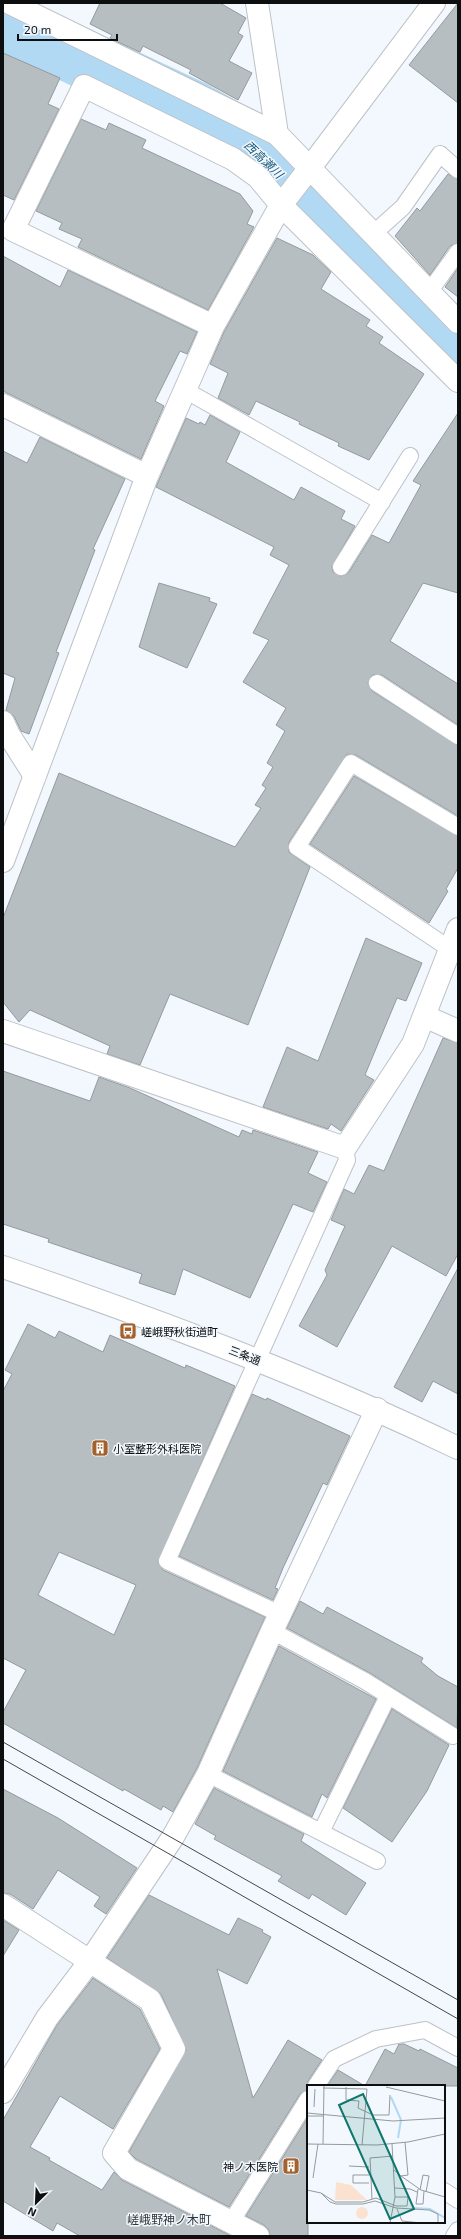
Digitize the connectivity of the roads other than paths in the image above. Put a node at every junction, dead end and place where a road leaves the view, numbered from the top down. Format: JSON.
{"nodes":[{"id":1,"x":10,"y":3,"type":"edge"},
{"id":2,"x":257,"y":3,"type":"edge"},
{"id":3,"x":434,"y":3,"type":"edge"},
{"id":4,"x":36,"y":8,"type":"edge"},
{"id":5,"x":277,"y":134,"type":"junction"},
{"id":6,"x":309,"y":169,"type":"junction"},
{"id":7,"x":458,"y":170,"type":"edge"},
{"id":8,"x":281,"y":205,"type":"junction"},
{"id":9,"x":373,"y":234,"type":"junction"},
{"id":10,"x":458,"y":252,"type":"edge"},
{"id":11,"x":429,"y":292,"type":"junction"},
{"id":12,"x":458,"y":322,"type":"edge"},
{"id":13,"x":213,"y":326,"type":"junction"},
{"id":14,"x":458,"y":381,"type":"edge"},
{"id":15,"x":185,"y":390,"type":"junction"},
{"id":16,"x":3,"y":405,"type":"edge"},
{"id":17,"x":410,"y":456,"type":"dead end"},
{"id":18,"x":147,"y":476,"type":"junction"},
{"id":19,"x":382,"y":502,"type":"junction"},
{"id":20,"x":341,"y":567,"type":"dead end"},
{"id":21,"x":377,"y":684,"type":"dead end"},
{"id":22,"x":3,"y":722,"type":"edge"},
{"id":23,"x":458,"y":736,"type":"edge"},
{"id":24,"x":35,"y":776,"type":"junction"},
{"id":25,"x":458,"y":827,"type":"edge"},
{"id":26,"x":3,"y":861,"type":"edge"},
{"id":27,"x":458,"y":929,"type":"edge"},
{"id":28,"x":450,"y":949,"type":"junction"},
{"id":29,"x":424,"y":1016,"type":"junction"},
{"id":30,"x":3,"y":1031,"type":"edge"},
{"id":31,"x":458,"y":1031,"type":"edge"},
{"id":32,"x":345,"y":1148,"type":"junction"},
{"id":33,"x":3,"y":1267,"type":"edge"},
{"id":34,"x":257,"y":1360,"type":"junction"},
{"id":35,"x":377,"y":1410,"type":"junction"},
{"id":36,"x":458,"y":1448,"type":"edge"},
{"id":37,"x":276,"y":1622,"type":"junction"},
{"id":38,"x":388,"y":1696,"type":"junction"},
{"id":39,"x":453,"y":1736,"type":"dead end"},
{"id":40,"x":208,"y":1774,"type":"junction"},
{"id":41,"x":322,"y":1832,"type":"junction"},
{"id":42,"x":377,"y":1861,"type":"dead end"},
{"id":43,"x":3,"y":1905,"type":"edge"},
{"id":44,"x":90,"y":1961,"type":"junction"},
{"id":45,"x":458,"y":2048,"type":"edge"},
{"id":46,"x":317,"y":2085,"type":"edge"},
{"id":47,"x":3,"y":2092,"type":"edge"},
{"id":48,"x":307,"y":2102,"type":"edge"},
{"id":49,"x":445,"y":2192,"type":"edge"},
{"id":50,"x":458,"y":2200,"type":"edge"},
{"id":51,"x":231,"y":2222,"type":"junction"},
{"id":52,"x":458,"y":2230,"type":"edge"},
{"id":53,"x":258,"y":2236,"type":"edge"},
{"id":54,"x":454,"y":2236,"type":"edge"}],
"edges":[{"from":1,"to":4,"type":"street"},
{"from":2,"to":5,"type":"street"},
{"from":3,"to":6,"type":"street"},
{"from":4,"to":5,"type":"street"},
{"from":5,"to":6,"type":"street"},
{"from":6,"to":8,"type":"street"},
{"from":6,"to":9,"type":"street"},
{"from":7,"to":9,"type":"lane"},
{"from":8,"to":13,"type":"street"},
{"from":8,"to":13,"type":"street"},
{"from":8,"to":14,"type":"street"},
{"from":9,"to":11,"type":"street"},
{"from":10,"to":11,"type":"lane"},
{"from":11,"to":12,"type":"street"},
{"from":13,"to":15,"type":"street"},
{"from":15,"to":18,"type":"street"},
{"from":15,"to":19,"type":"lane"},
{"from":16,"to":18,"type":"street"},
{"from":17,"to":19,"type":"lane"},
{"from":18,"to":24,"type":"street"},
{"from":19,"to":20,"type":"lane"},
{"from":21,"to":23,"type":"lane"},
{"from":22,"to":24,"type":"street"},
{"from":24,"to":26,"type":"street"},
{"from":25,"to":28,"type":"lane"},
{"from":27,"to":28,"type":"street"},
{"from":28,"to":29,"type":"street"},
{"from":29,"to":31,"type":"street"},
{"from":29,"to":32,"type":"street"},
{"from":30,"to":32,"type":"street"},
{"from":32,"to":34,"type":"lane"},
{"from":33,"to":34,"type":"street","name":"三条通"},
{"from":34,"to":35,"type":"street","name":"三条通"},
{"from":34,"to":37,"type":"lane"},
{"from":35,"to":36,"type":"street","name":"三条通"},
{"from":35,"to":37,"type":"street"},
{"from":37,"to":38,"type":"lane"},
{"from":37,"to":40,"type":"street"},
{"from":38,"to":39,"type":"lane"},
{"from":38,"to":41,"type":"lane"},
{"from":40,"to":41,"type":"lane"},
{"from":40,"to":44,"type":"street"},
{"from":41,"to":42,"type":"lane"},
{"from":43,"to":44,"type":"street"},
{"from":44,"to":47,"type":"street"},
{"from":44,"to":51,"type":"street"},
{"from":45,"to":46,"type":"lane"},
{"from":48,"to":51,"type":"lane"},
{"from":49,"to":50,"type":"lane"},
{"from":51,"to":53,"type":"street"},
{"from":52,"to":54,"type":"lane"}]}
